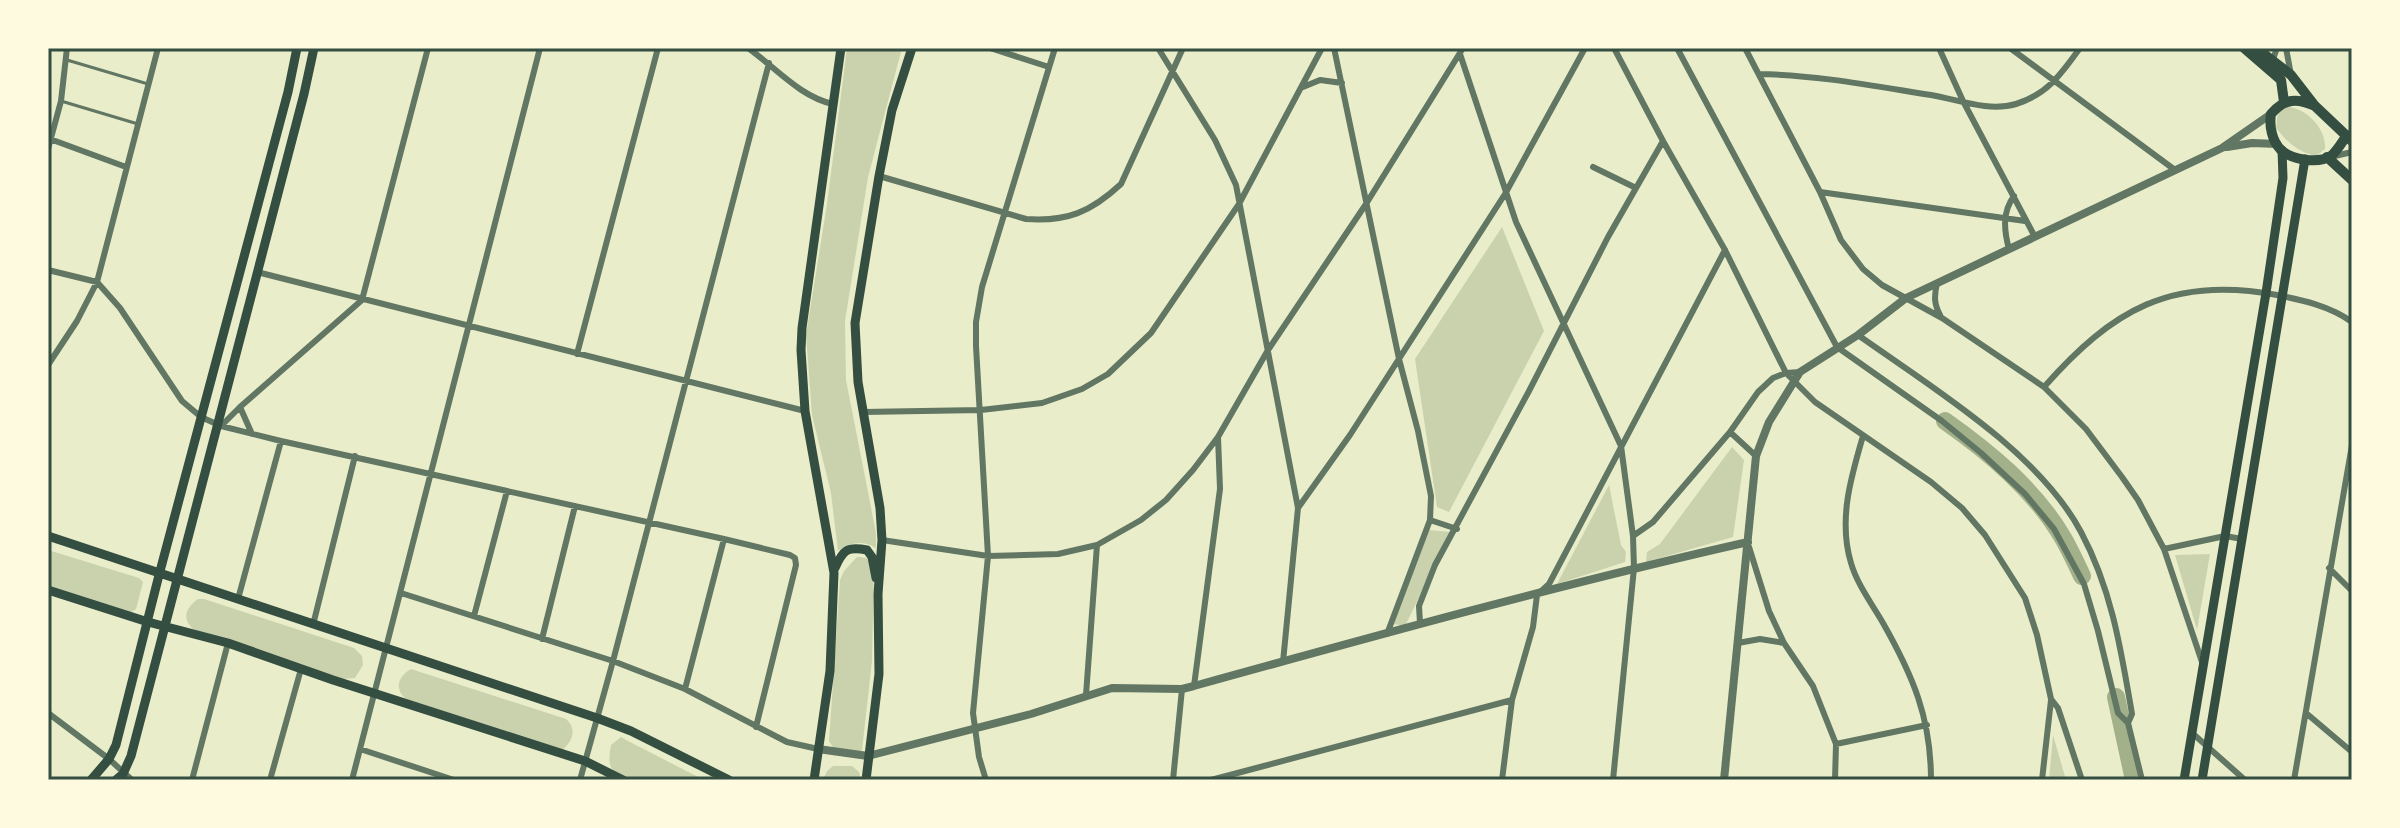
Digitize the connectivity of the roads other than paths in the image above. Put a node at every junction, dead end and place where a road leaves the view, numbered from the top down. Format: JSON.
{"nodes":[{"id":1,"x":67,"y":48,"type":"edge"},
{"id":2,"x":158,"y":48,"type":"edge"},
{"id":3,"x":297,"y":48,"type":"edge"},
{"id":4,"x":314,"y":48,"type":"edge"},
{"id":5,"x":428,"y":48,"type":"edge"},
{"id":6,"x":540,"y":48,"type":"edge"},
{"id":7,"x":658,"y":48,"type":"edge"},
{"id":8,"x":748,"y":48,"type":"edge"},
{"id":9,"x":841,"y":48,"type":"edge"},
{"id":10,"x":912,"y":48,"type":"edge"},
{"id":11,"x":990,"y":48,"type":"edge"},
{"id":12,"x":1055,"y":48,"type":"edge"},
{"id":13,"x":1158,"y":48,"type":"edge"},
{"id":14,"x":1183,"y":48,"type":"edge"},
{"id":15,"x":1322,"y":48,"type":"edge"},
{"id":16,"x":1334,"y":48,"type":"edge"},
{"id":17,"x":1585,"y":48,"type":"edge"},
{"id":18,"x":1614,"y":48,"type":"edge"},
{"id":19,"x":1677,"y":48,"type":"edge"},
{"id":20,"x":1745,"y":48,"type":"edge"},
{"id":21,"x":1939,"y":48,"type":"edge"},
{"id":22,"x":2010,"y":48,"type":"edge"},
{"id":23,"x":2080,"y":48,"type":"edge"},
{"id":24,"x":2244,"y":48,"type":"edge"},
{"id":25,"x":2256,"y":48,"type":"edge"},
{"id":26,"x":2277,"y":48,"type":"edge"},
{"id":27,"x":2286,"y":48,"type":"edge"},
{"id":28,"x":1462,"y":51,"type":"edge"},
{"id":29,"x":2273,"y":59,"type":"junction"},
{"id":30,"x":67,"y":60,"type":"junction"},
{"id":31,"x":769,"y":63,"type":"junction"},
{"id":32,"x":1049,"y":67,"type":"junction"},
{"id":33,"x":1172,"y":74,"type":"junction"},
{"id":34,"x":1759,"y":74,"type":"junction"},
{"id":35,"x":2291,"y":75,"type":"junction"},
{"id":36,"x":2055,"y":82,"type":"junction"},
{"id":37,"x":1342,"y":83,"type":"junction"},
{"id":38,"x":148,"y":84,"type":"junction"},
{"id":39,"x":1303,"y":87,"type":"junction"},
{"id":40,"x":61,"y":101,"type":"junction"},
{"id":41,"x":1963,"y":101,"type":"junction"},
{"id":42,"x":2284,"y":102,"type":"junction"},
{"id":43,"x":833,"y":104,"type":"junction"},
{"id":44,"x":2315,"y":106,"type":"junction"},
{"id":45,"x":2271,"y":114,"type":"junction"},
{"id":46,"x":138,"y":124,"type":"junction"},
{"id":47,"x":2350,"y":137,"type":"edge"},
{"id":48,"x":50,"y":138,"type":"edge"},
{"id":49,"x":1663,"y":141,"type":"junction"},
{"id":50,"x":2279,"y":147,"type":"junction"},
{"id":51,"x":2222,"y":148,"type":"junction"},
{"id":52,"x":48,"y":149,"type":"edge"},
{"id":53,"x":2352,"y":152,"type":"edge"},
{"id":54,"x":2327,"y":157,"type":"junction"},
{"id":55,"x":2305,"y":159,"type":"junction"},
{"id":56,"x":126,"y":167,"type":"junction"},
{"id":57,"x":1593,"y":167,"type":"dead end"},
{"id":58,"x":2175,"y":170,"type":"junction"},
{"id":59,"x":879,"y":176,"type":"junction"},
{"id":60,"x":2352,"y":180,"type":"edge"},
{"id":61,"x":1636,"y":188,"type":"junction"},
{"id":62,"x":1820,"y":192,"type":"junction"},
{"id":63,"x":1505,"y":194,"type":"junction"},
{"id":64,"x":2014,"y":196,"type":"junction"},
{"id":65,"x":1239,"y":204,"type":"junction"},
{"id":66,"x":1366,"y":204,"type":"junction"},
{"id":67,"x":1005,"y":214,"type":"junction"},
{"id":68,"x":2005,"y":218,"type":"junction"},
{"id":69,"x":2025,"y":221,"type":"junction"},
{"id":70,"x":2035,"y":237,"type":"junction"},
{"id":71,"x":2009,"y":249,"type":"junction"},
{"id":72,"x":1725,"y":250,"type":"junction"},
{"id":73,"x":48,"y":270,"type":"edge"},
{"id":74,"x":257,"y":272,"type":"junction"},
{"id":75,"x":97,"y":282,"type":"junction"},
{"id":76,"x":1937,"y":283,"type":"junction"},
{"id":77,"x":2266,"y":293,"type":"junction"},
{"id":78,"x":2283,"y":296,"type":"junction"},
{"id":79,"x":1906,"y":298,"type":"junction"},
{"id":80,"x":362,"y":300,"type":"junction"},
{"id":81,"x":1942,"y":318,"type":"junction"},
{"id":82,"x":1564,"y":322,"type":"junction"},
{"id":83,"x":2352,"y":322,"type":"edge"},
{"id":84,"x":467,"y":327,"type":"junction"},
{"id":85,"x":1858,"y":335,"type":"junction"},
{"id":86,"x":1837,"y":347,"type":"junction"},
{"id":87,"x":1268,"y":350,"type":"junction"},
{"id":88,"x":577,"y":354,"type":"junction"},
{"id":89,"x":1399,"y":359,"type":"junction"},
{"id":90,"x":48,"y":365,"type":"edge"},
{"id":91,"x":1800,"y":372,"type":"junction"},
{"id":92,"x":1786,"y":373,"type":"junction"},
{"id":93,"x":687,"y":382,"type":"junction"},
{"id":94,"x":1793,"y":382,"type":"junction"},
{"id":95,"x":2044,"y":387,"type":"junction"},
{"id":96,"x":240,"y":407,"type":"junction"},
{"id":97,"x":981,"y":410,"type":"junction"},
{"id":98,"x":805,"y":411,"type":"junction"},
{"id":99,"x":863,"y":412,"type":"junction"},
{"id":100,"x":201,"y":417,"type":"junction"},
{"id":101,"x":219,"y":425,"type":"junction"},
{"id":102,"x":1730,"y":432,"type":"junction"},
{"id":103,"x":252,"y":434,"type":"junction"},
{"id":104,"x":1863,"y":436,"type":"junction"},
{"id":105,"x":1218,"y":437,"type":"junction"},
{"id":106,"x":281,"y":441,"type":"junction"},
{"id":107,"x":1621,"y":446,"type":"junction"},
{"id":108,"x":2352,"y":448,"type":"edge"},
{"id":109,"x":355,"y":456,"type":"junction"},
{"id":110,"x":1756,"y":456,"type":"junction"},
{"id":111,"x":432,"y":473,"type":"junction"},
{"id":112,"x":507,"y":491,"type":"junction"},
{"id":113,"x":575,"y":506,"type":"junction"},
{"id":114,"x":1298,"y":508,"type":"junction"},
{"id":115,"x":1430,"y":520,"type":"junction"},
{"id":116,"x":648,"y":522,"type":"junction"},
{"id":117,"x":1457,"y":529,"type":"junction"},
{"id":118,"x":48,"y":536,"type":"edge"},
{"id":119,"x":1633,"y":536,"type":"junction"},
{"id":120,"x":2225,"y":536,"type":"junction"},
{"id":121,"x":724,"y":539,"type":"junction"},
{"id":122,"x":2242,"y":539,"type":"junction"},
{"id":123,"x":882,"y":540,"type":"junction"},
{"id":124,"x":1748,"y":542,"type":"junction"},
{"id":125,"x":1097,"y":545,"type":"junction"},
{"id":126,"x":2164,"y":549,"type":"junction"},
{"id":127,"x":988,"y":556,"type":"junction"},
{"id":128,"x":1634,"y":568,"type":"junction"},
{"id":129,"x":2329,"y":568,"type":"junction"},
{"id":130,"x":834,"y":573,"type":"junction"},
{"id":131,"x":159,"y":575,"type":"junction"},
{"id":132,"x":176,"y":580,"type":"junction"},
{"id":133,"x":48,"y":590,"type":"edge"},
{"id":134,"x":2352,"y":591,"type":"edge"},
{"id":135,"x":401,"y":593,"type":"junction"},
{"id":136,"x":878,"y":594,"type":"junction"},
{"id":137,"x":1537,"y":595,"type":"junction"},
{"id":138,"x":237,"y":601,"type":"junction"},
{"id":139,"x":474,"y":616,"type":"junction"},
{"id":140,"x":148,"y":622,"type":"junction"},
{"id":141,"x":1420,"y":623,"type":"junction"},
{"id":142,"x":313,"y":625,"type":"junction"},
{"id":143,"x":164,"y":626,"type":"junction"},
{"id":144,"x":1387,"y":634,"type":"junction"},
{"id":145,"x":542,"y":639,"type":"junction"},
{"id":146,"x":228,"y":643,"type":"junction"},
{"id":147,"x":1738,"y":643,"type":"junction"},
{"id":148,"x":1784,"y":643,"type":"junction"},
{"id":149,"x":386,"y":649,"type":"junction"},
{"id":150,"x":613,"y":661,"type":"junction"},
{"id":151,"x":1283,"y":662,"type":"junction"},
{"id":152,"x":2202,"y":662,"type":"junction"},
{"id":153,"x":301,"y":669,"type":"junction"},
{"id":154,"x":1194,"y":686,"type":"junction"},
{"id":155,"x":685,"y":689,"type":"junction"},
{"id":156,"x":1182,"y":689,"type":"junction"},
{"id":157,"x":374,"y":694,"type":"junction"},
{"id":158,"x":1086,"y":695,"type":"junction"},
{"id":159,"x":2051,"y":699,"type":"junction"},
{"id":160,"x":1512,"y":700,"type":"junction"},
{"id":161,"x":48,"y":713,"type":"edge"},
{"id":162,"x":2306,"y":713,"type":"junction"},
{"id":163,"x":597,"y":718,"type":"junction"},
{"id":164,"x":2128,"y":723,"type":"junction"},
{"id":165,"x":1927,"y":725,"type":"junction"},
{"id":166,"x":756,"y":727,"type":"junction"},
{"id":167,"x":975,"y":728,"type":"junction"},
{"id":168,"x":2191,"y":732,"type":"junction"},
{"id":169,"x":871,"y":734,"type":"junction"},
{"id":170,"x":1836,"y":744,"type":"junction"},
{"id":171,"x":2209,"y":746,"type":"junction"},
{"id":172,"x":360,"y":749,"type":"junction"},
{"id":173,"x":818,"y":749,"type":"junction"},
{"id":174,"x":890,"y":751,"type":"junction"},
{"id":175,"x":2352,"y":752,"type":"edge"},
{"id":176,"x":868,"y":756,"type":"junction"},
{"id":177,"x":109,"y":759,"type":"junction"},
{"id":178,"x":585,"y":761,"type":"junction"},
{"id":179,"x":432,"y":777,"type":"edge"},
{"id":180,"x":124,"y":778,"type":"edge"},
{"id":181,"x":91,"y":780,"type":"edge"},
{"id":182,"x":192,"y":780,"type":"edge"},
{"id":183,"x":270,"y":780,"type":"edge"},
{"id":184,"x":352,"y":780,"type":"edge"},
{"id":185,"x":454,"y":780,"type":"edge"},
{"id":186,"x":580,"y":780,"type":"edge"},
{"id":187,"x":623,"y":780,"type":"edge"},
{"id":188,"x":729,"y":780,"type":"edge"},
{"id":189,"x":814,"y":780,"type":"edge"},
{"id":190,"x":866,"y":780,"type":"edge"},
{"id":191,"x":986,"y":780,"type":"edge"},
{"id":192,"x":1173,"y":780,"type":"edge"},
{"id":193,"x":1211,"y":780,"type":"edge"},
{"id":194,"x":1502,"y":780,"type":"edge"},
{"id":195,"x":1613,"y":780,"type":"edge"},
{"id":196,"x":1724,"y":780,"type":"edge"},
{"id":197,"x":1835,"y":780,"type":"edge"},
{"id":198,"x":1931,"y":780,"type":"edge"},
{"id":199,"x":2042,"y":780,"type":"edge"},
{"id":200,"x":2082,"y":780,"type":"edge"},
{"id":201,"x":2142,"y":780,"type":"edge"},
{"id":202,"x":2184,"y":780,"type":"edge"},
{"id":203,"x":2202,"y":780,"type":"edge"},
{"id":204,"x":2245,"y":780,"type":"edge"},
{"id":205,"x":2294,"y":780,"type":"edge"}],
"edges":[{"from":1,"to":30,"type":"street"},
{"from":2,"to":38,"type":"street"},
{"from":3,"to":100,"type":"main road"},
{"from":4,"to":74,"type":"main road"},
{"from":5,"to":80,"type":"street"},
{"from":6,"to":84,"type":"street"},
{"from":7,"to":88,"type":"street"},
{"from":8,"to":31,"type":"street"},
{"from":9,"to":43,"type":"main road"},
{"from":10,"to":59,"type":"main road"},
{"from":11,"to":32,"type":"street"},
{"from":12,"to":32,"type":"street"},
{"from":13,"to":33,"type":"street"},
{"from":14,"to":33,"type":"street"},
{"from":15,"to":39,"type":"street"},
{"from":16,"to":37,"type":"street"},
{"from":17,"to":63,"type":"street"},
{"from":18,"to":49,"type":"street"},
{"from":19,"to":86,"type":"street"},
{"from":20,"to":34,"type":"street"},
{"from":21,"to":41,"type":"street"},
{"from":22,"to":36,"type":"street"},
{"from":23,"to":36,"type":"street"},
{"from":24,"to":42,"type":"main road"},
{"from":25,"to":29,"type":"main road"},
{"from":26,"to":29,"type":"street"},
{"from":27,"to":35,"type":"street"},
{"from":28,"to":63,"type":"street"},
{"from":28,"to":66,"type":"street"},
{"from":29,"to":35,"type":"main road"},
{"from":30,"to":38,"type":"lane"},
{"from":30,"to":40,"type":"street"},
{"from":31,"to":43,"type":"street"},
{"from":31,"to":93,"type":"street"},
{"from":32,"to":67,"type":"street"},
{"from":33,"to":65,"type":"street"},
{"from":33,"to":67,"type":"street"},
{"from":34,"to":41,"type":"street"},
{"from":34,"to":62,"type":"street"},
{"from":35,"to":44,"type":"main road"},
{"from":36,"to":41,"type":"street"},
{"from":36,"to":58,"type":"street"},
{"from":37,"to":39,"type":"street"},
{"from":37,"to":66,"type":"street"},
{"from":38,"to":46,"type":"street"},
{"from":39,"to":65,"type":"street"},
{"from":40,"to":46,"type":"lane"},
{"from":40,"to":48,"type":"street"},
{"from":41,"to":64,"type":"street"},
{"from":42,"to":44,"type":"main road"},
{"from":42,"to":45,"type":"main road"},
{"from":43,"to":98,"type":"main road"},
{"from":44,"to":47,"type":"main road"},
{"from":45,"to":50,"type":"main road"},
{"from":45,"to":51,"type":"street"},
{"from":46,"to":56,"type":"street"},
{"from":47,"to":54,"type":"main road"},
{"from":48,"to":52,"type":"street"},
{"from":48,"to":56,"type":"street"},
{"from":49,"to":61,"type":"street"},
{"from":49,"to":72,"type":"street"},
{"from":50,"to":51,"type":"street"},
{"from":50,"to":55,"type":"main road"},
{"from":50,"to":77,"type":"main road"},
{"from":51,"to":58,"type":"street"},
{"from":53,"to":54,"type":"street"},
{"from":54,"to":55,"type":"main road"},
{"from":54,"to":60,"type":"main road"},
{"from":55,"to":78,"type":"main road"},
{"from":56,"to":75,"type":"street"},
{"from":57,"to":61,"type":"street"},
{"from":58,"to":70,"type":"street"},
{"from":59,"to":67,"type":"street"},
{"from":59,"to":99,"type":"main road"},
{"from":61,"to":82,"type":"street"},
{"from":62,"to":68,"type":"street"},
{"from":62,"to":79,"type":"street"},
{"from":63,"to":82,"type":"street"},
{"from":63,"to":89,"type":"street"},
{"from":64,"to":68,"type":"street"},
{"from":64,"to":69,"type":"street"},
{"from":65,"to":87,"type":"street"},
{"from":65,"to":97,"type":"street"},
{"from":66,"to":87,"type":"street"},
{"from":66,"to":89,"type":"street"},
{"from":67,"to":97,"type":"street"},
{"from":68,"to":69,"type":"street"},
{"from":68,"to":71,"type":"street"},
{"from":69,"to":70,"type":"street"},
{"from":70,"to":71,"type":"street"},
{"from":71,"to":76,"type":"street"},
{"from":72,"to":92,"type":"street"},
{"from":72,"to":107,"type":"street"},
{"from":73,"to":75,"type":"street"},
{"from":74,"to":80,"type":"street"},
{"from":74,"to":101,"type":"main road"},
{"from":75,"to":90,"type":"street"},
{"from":75,"to":100,"type":"street"},
{"from":76,"to":79,"type":"street"},
{"from":76,"to":81,"type":"street"},
{"from":77,"to":78,"type":"street"},
{"from":77,"to":95,"type":"street"},
{"from":77,"to":120,"type":"main road"},
{"from":78,"to":83,"type":"street"},
{"from":78,"to":122,"type":"main road"},
{"from":79,"to":81,"type":"street"},
{"from":79,"to":85,"type":"street"},
{"from":80,"to":84,"type":"street"},
{"from":80,"to":96,"type":"street"},
{"from":81,"to":95,"type":"street"},
{"from":82,"to":107,"type":"street"},
{"from":82,"to":117,"type":"street"},
{"from":84,"to":88,"type":"street"},
{"from":84,"to":111,"type":"street"},
{"from":85,"to":86,"type":"street"},
{"from":85,"to":164,"type":"street"},
{"from":86,"to":91,"type":"street"},
{"from":86,"to":164,"type":"street"},
{"from":87,"to":105,"type":"street"},
{"from":87,"to":114,"type":"street"},
{"from":88,"to":93,"type":"street"},
{"from":89,"to":114,"type":"street"},
{"from":89,"to":115,"type":"street"},
{"from":91,"to":92,"type":"street"},
{"from":91,"to":94,"type":"street"},
{"from":92,"to":94,"type":"street"},
{"from":92,"to":102,"type":"street"},
{"from":93,"to":98,"type":"street"},
{"from":93,"to":116,"type":"street"},
{"from":94,"to":104,"type":"street"},
{"from":94,"to":110,"type":"street"},
{"from":95,"to":126,"type":"street"},
{"from":96,"to":101,"type":"street"},
{"from":96,"to":103,"type":"street"},
{"from":97,"to":99,"type":"street"},
{"from":97,"to":127,"type":"street"},
{"from":98,"to":130,"type":"main road"},
{"from":99,"to":123,"type":"main road"},
{"from":100,"to":101,"type":"street"},
{"from":100,"to":131,"type":"main road"},
{"from":101,"to":103,"type":"street"},
{"from":101,"to":132,"type":"main road"},
{"from":102,"to":110,"type":"street"},
{"from":102,"to":119,"type":"street"},
{"from":103,"to":106,"type":"street"},
{"from":104,"to":159,"type":"street"},
{"from":104,"to":165,"type":"street"},
{"from":105,"to":125,"type":"street"},
{"from":105,"to":154,"type":"street"},
{"from":106,"to":109,"type":"street"},
{"from":106,"to":138,"type":"street"},
{"from":107,"to":119,"type":"street"},
{"from":107,"to":137,"type":"street"},
{"from":108,"to":129,"type":"street"},
{"from":109,"to":111,"type":"street"},
{"from":109,"to":142,"type":"street"},
{"from":110,"to":124,"type":"street"},
{"from":111,"to":112,"type":"street"},
{"from":111,"to":135,"type":"street"},
{"from":112,"to":113,"type":"street"},
{"from":112,"to":139,"type":"street"},
{"from":113,"to":116,"type":"street"},
{"from":113,"to":145,"type":"street"},
{"from":114,"to":151,"type":"street"},
{"from":115,"to":117,"type":"street"},
{"from":115,"to":144,"type":"street"},
{"from":116,"to":121,"type":"street"},
{"from":116,"to":150,"type":"street"},
{"from":117,"to":141,"type":"street"},
{"from":118,"to":131,"type":"main road"},
{"from":119,"to":128,"type":"street"},
{"from":120,"to":122,"type":"street"},
{"from":120,"to":126,"type":"street"},
{"from":120,"to":152,"type":"main road"},
{"from":121,"to":155,"type":"street"},
{"from":121,"to":166,"type":"street"},
{"from":122,"to":171,"type":"main road"},
{"from":123,"to":127,"type":"street"},
{"from":123,"to":136,"type":"main road"},
{"from":124,"to":128,"type":"street"},
{"from":124,"to":147,"type":"street"},
{"from":124,"to":148,"type":"street"},
{"from":125,"to":127,"type":"street"},
{"from":125,"to":158,"type":"street"},
{"from":126,"to":152,"type":"street"},
{"from":127,"to":167,"type":"street"},
{"from":128,"to":137,"type":"street"},
{"from":128,"to":195,"type":"street"},
{"from":129,"to":134,"type":"street"},
{"from":129,"to":162,"type":"street"},
{"from":130,"to":136,"type":"main road"},
{"from":130,"to":173,"type":"main road"},
{"from":131,"to":132,"type":"main road"},
{"from":131,"to":140,"type":"main road"},
{"from":132,"to":138,"type":"main road"},
{"from":132,"to":143,"type":"main road"},
{"from":133,"to":140,"type":"main road"},
{"from":135,"to":139,"type":"street"},
{"from":135,"to":149,"type":"street"},
{"from":136,"to":169,"type":"main road"},
{"from":137,"to":141,"type":"street"},
{"from":137,"to":160,"type":"street"},
{"from":138,"to":142,"type":"main road"},
{"from":139,"to":145,"type":"street"},
{"from":140,"to":143,"type":"main road"},
{"from":140,"to":177,"type":"main road"},
{"from":141,"to":144,"type":"street"},
{"from":142,"to":149,"type":"main road"},
{"from":143,"to":146,"type":"main road"},
{"from":143,"to":180,"type":"main road"},
{"from":144,"to":151,"type":"street"},
{"from":145,"to":150,"type":"street"},
{"from":146,"to":153,"type":"main road"},
{"from":146,"to":182,"type":"street"},
{"from":147,"to":148,"type":"street"},
{"from":147,"to":196,"type":"street"},
{"from":148,"to":170,"type":"street"},
{"from":149,"to":157,"type":"street"},
{"from":149,"to":163,"type":"main road"},
{"from":150,"to":155,"type":"street"},
{"from":150,"to":163,"type":"street"},
{"from":151,"to":154,"type":"street"},
{"from":152,"to":168,"type":"main road"},
{"from":153,"to":157,"type":"main road"},
{"from":153,"to":183,"type":"street"},
{"from":154,"to":156,"type":"street"},
{"from":155,"to":166,"type":"street"},
{"from":156,"to":158,"type":"street"},
{"from":156,"to":192,"type":"street"},
{"from":157,"to":172,"type":"street"},
{"from":157,"to":178,"type":"main road"},
{"from":158,"to":167,"type":"street"},
{"from":159,"to":199,"type":"street"},
{"from":159,"to":200,"type":"street"},
{"from":160,"to":193,"type":"street"},
{"from":160,"to":194,"type":"street"},
{"from":161,"to":177,"type":"street"},
{"from":162,"to":175,"type":"street"},
{"from":162,"to":205,"type":"street"},
{"from":163,"to":178,"type":"street"},
{"from":163,"to":188,"type":"main road"},
{"from":164,"to":201,"type":"street"},
{"from":165,"to":170,"type":"street"},
{"from":165,"to":198,"type":"street"},
{"from":166,"to":173,"type":"street"},
{"from":167,"to":174,"type":"street"},
{"from":167,"to":191,"type":"street"},
{"from":168,"to":171,"type":"street"},
{"from":168,"to":202,"type":"main road"},
{"from":169,"to":174,"type":"street"},
{"from":169,"to":176,"type":"main road"},
{"from":170,"to":197,"type":"street"},
{"from":171,"to":203,"type":"main road"},
{"from":171,"to":204,"type":"street"},
{"from":172,"to":179,"type":"street"},
{"from":172,"to":184,"type":"street"},
{"from":173,"to":176,"type":"street"},
{"from":173,"to":189,"type":"main road"},
{"from":174,"to":176,"type":"street"},
{"from":176,"to":190,"type":"main road"},
{"from":177,"to":180,"type":"street"},
{"from":177,"to":181,"type":"main road"},
{"from":178,"to":186,"type":"street"},
{"from":178,"to":187,"type":"main road"},
{"from":179,"to":185,"type":"street"}]}
